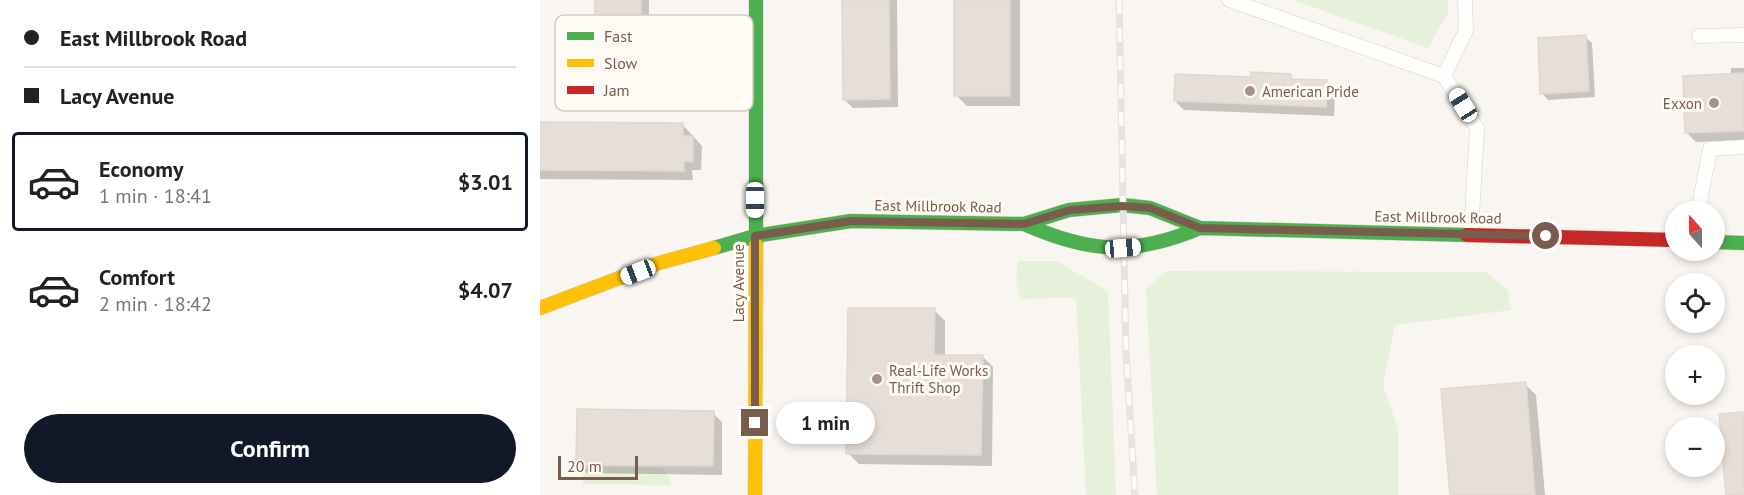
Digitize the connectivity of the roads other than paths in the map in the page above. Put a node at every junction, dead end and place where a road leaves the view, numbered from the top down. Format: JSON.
{"nodes":[{"id":1,"x":756,"y":0,"type":"edge"},
{"id":2,"x":1229,"y":0,"type":"edge"},
{"id":3,"x":1465,"y":0,"type":"edge"},
{"id":4,"x":1744,"y":35,"type":"edge"},
{"id":5,"x":1699,"y":36,"type":"dead end"},
{"id":6,"x":1444,"y":76,"type":"junction"},
{"id":7,"x":1744,"y":147,"type":"edge"},
{"id":8,"x":1700,"y":201,"type":"edge"},
{"id":9,"x":1024,"y":224,"type":"junction"},
{"id":10,"x":1200,"y":228,"type":"junction"},
{"id":11,"x":1471,"y":234,"type":"junction"},
{"id":12,"x":755,"y":236,"type":"junction"},
{"id":13,"x":1665,"y":240,"type":"edge"},
{"id":14,"x":1725,"y":242,"type":"edge"},
{"id":15,"x":1744,"y":243,"type":"edge"},
{"id":16,"x":540,"y":308,"type":"edge"},
{"id":17,"x":755,"y":495,"type":"edge"}],
"edges":[{"from":1,"to":12,"type":"main road","name":"Lacy Avenue"},
{"from":2,"to":6,"type":"lane"},
{"from":3,"to":6,"type":"lane"},
{"from":4,"to":5,"type":"lane"},
{"from":6,"to":11,"type":"lane"},
{"from":7,"to":8,"type":"lane"},
{"from":9,"to":10,"type":"main road","name":"East Millbrook Road"},
{"from":9,"to":10,"type":"main road","name":"East Millbrook Road"},
{"from":9,"to":12,"type":"main road","name":"East Millbrook Road"},
{"from":10,"to":11,"type":"main road","name":"East Millbrook Road"},
{"from":11,"to":13,"type":"main road","name":"East Millbrook Road"},
{"from":12,"to":16,"type":"main road","name":"East Millbrook Road"},
{"from":12,"to":17,"type":"main road","name":"Lacy Avenue"},
{"from":14,"to":15,"type":"main road"}]}
